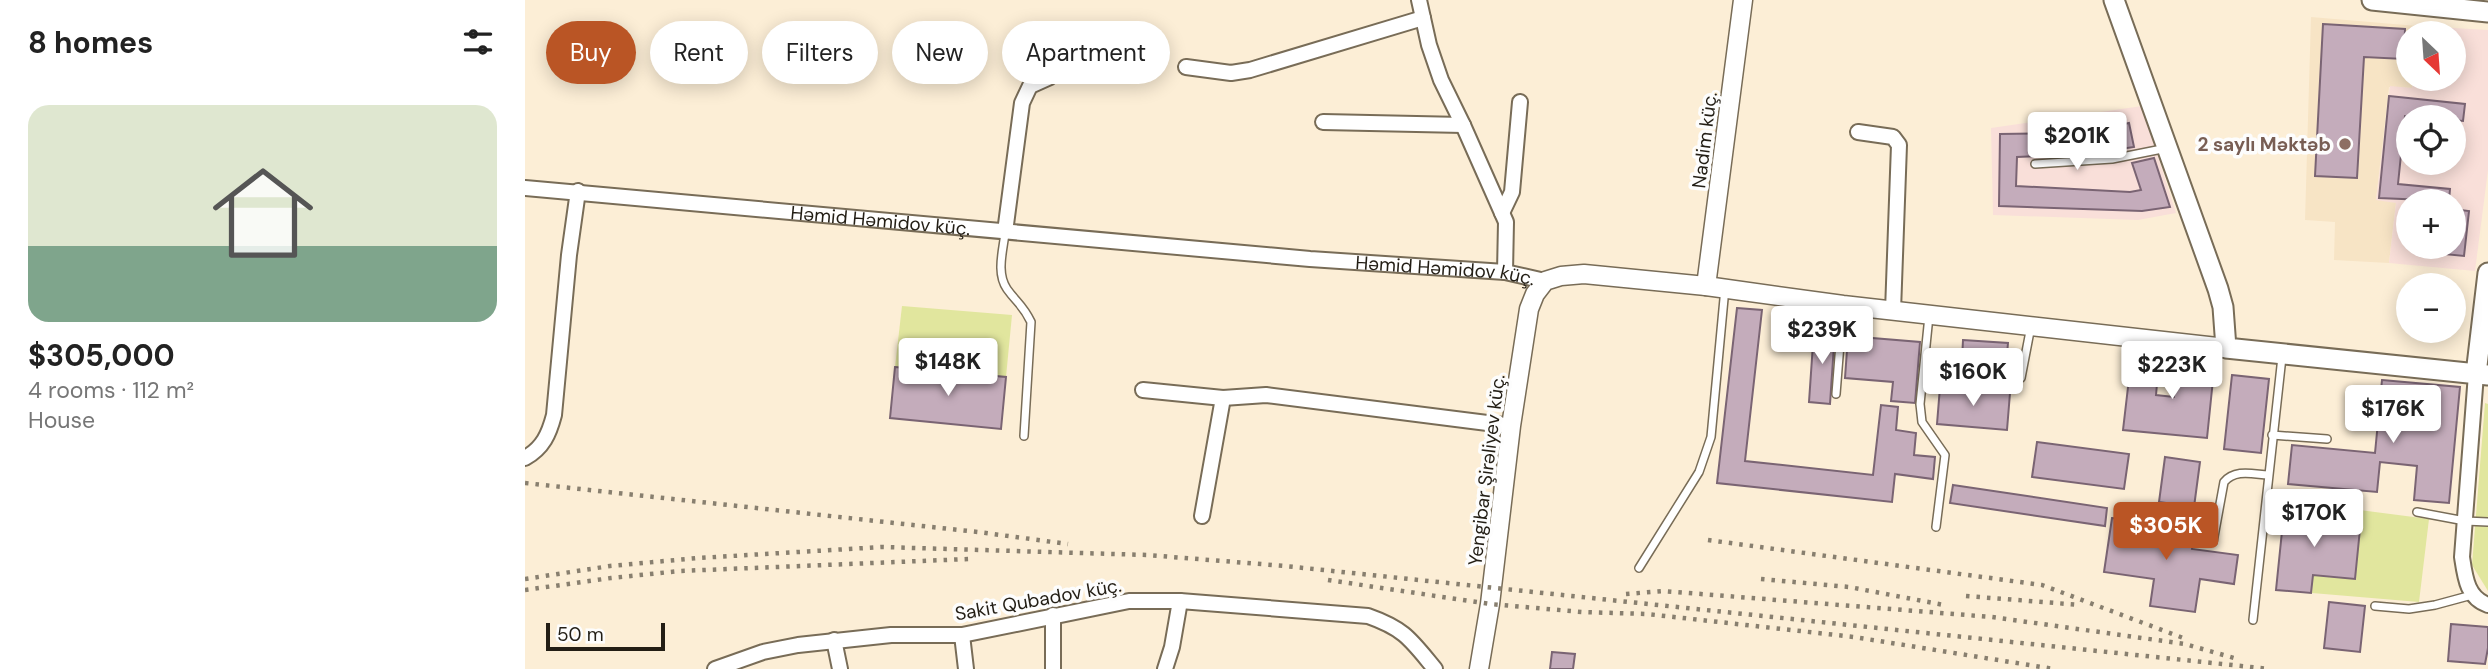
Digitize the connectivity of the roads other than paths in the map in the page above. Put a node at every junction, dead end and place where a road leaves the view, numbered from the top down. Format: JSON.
{"nodes":[{"id":1,"x":1419,"y":0,"type":"edge"},
{"id":2,"x":1743,"y":0,"type":"edge"},
{"id":3,"x":2114,"y":0,"type":"edge"},
{"id":4,"x":2372,"y":0,"type":"edge"},
{"id":5,"x":2398,"y":1,"type":"edge"},
{"id":6,"x":2488,"y":12,"type":"edge"},
{"id":7,"x":1423,"y":18,"type":"junction"},
{"id":8,"x":1186,"y":67,"type":"dead end"},
{"id":9,"x":1034,"y":84,"type":"edge"},
{"id":10,"x":1520,"y":103,"type":"dead end"},
{"id":11,"x":1323,"y":122,"type":"dead end"},
{"id":12,"x":1463,"y":125,"type":"junction"},
{"id":13,"x":1858,"y":132,"type":"dead end"},
{"id":14,"x":2168,"y":148,"type":"junction"},
{"id":15,"x":2035,"y":164,"type":"dead end"},
{"id":16,"x":525,"y":188,"type":"edge"},
{"id":17,"x":578,"y":191,"type":"junction"},
{"id":18,"x":1502,"y":213,"type":"junction"},
{"id":19,"x":1005,"y":232,"type":"junction"},
{"id":20,"x":1505,"y":272,"type":"junction"},
{"id":21,"x":2488,"y":273,"type":"edge"},
{"id":22,"x":1545,"y":282,"type":"junction"},
{"id":23,"x":1706,"y":286,"type":"junction"},
{"id":24,"x":1725,"y":288,"type":"junction"},
{"id":25,"x":1843,"y":305,"type":"junction"},
{"id":26,"x":1893,"y":311,"type":"junction"},
{"id":27,"x":1929,"y":314,"type":"junction"},
{"id":28,"x":2031,"y":326,"type":"junction"},
{"id":29,"x":2226,"y":348,"type":"junction"},
{"id":30,"x":2283,"y":353,"type":"junction"},
{"id":31,"x":2482,"y":375,"type":"edge"},
{"id":32,"x":1973,"y":376,"type":"dead end"},
{"id":33,"x":1143,"y":390,"type":"dead end"},
{"id":34,"x":1836,"y":394,"type":"dead end"},
{"id":35,"x":1223,"y":398,"type":"junction"},
{"id":36,"x":1511,"y":426,"type":"junction"},
{"id":37,"x":2272,"y":435,"type":"junction"},
{"id":38,"x":1024,"y":436,"type":"dead end"},
{"id":39,"x":2327,"y":439,"type":"dead end"},
{"id":40,"x":525,"y":458,"type":"edge"},
{"id":41,"x":2268,"y":475,"type":"junction"},
{"id":42,"x":2417,"y":512,"type":"dead end"},
{"id":43,"x":1202,"y":516,"type":"dead end"},
{"id":44,"x":2465,"y":521,"type":"junction"},
{"id":45,"x":2488,"y":522,"type":"edge"},
{"id":46,"x":1936,"y":527,"type":"dead end"},
{"id":47,"x":2213,"y":542,"type":"dead end"},
{"id":48,"x":1639,"y":568,"type":"dead end"},
{"id":49,"x":2472,"y":595,"type":"junction"},
{"id":50,"x":1179,"y":601,"type":"junction"},
{"id":51,"x":2488,"y":605,"type":"edge"},
{"id":52,"x":2375,"y":606,"type":"dead end"},
{"id":53,"x":1053,"y":615,"type":"junction"},
{"id":54,"x":2253,"y":620,"type":"dead end"},
{"id":55,"x":962,"y":635,"type":"junction"},
{"id":56,"x":834,"y":640,"type":"junction"},
{"id":57,"x":763,"y":652,"type":"junction"},
{"id":58,"x":715,"y":669,"type":"edge"},
{"id":59,"x":761,"y":669,"type":"edge"},
{"id":60,"x":840,"y":669,"type":"edge"},
{"id":61,"x":966,"y":669,"type":"edge"},
{"id":62,"x":1053,"y":669,"type":"edge"},
{"id":63,"x":1165,"y":669,"type":"edge"},
{"id":64,"x":1435,"y":669,"type":"edge"},
{"id":65,"x":1479,"y":669,"type":"edge"}],
"edges":[{"from":1,"to":7,"type":"street"},
{"from":2,"to":23,"type":"street","name":"Nadim küç."},
{"from":3,"to":14,"type":"main road"},
{"from":4,"to":5,"type":"main road"},
{"from":5,"to":6,"type":"main road"},
{"from":7,"to":8,"type":"street"},
{"from":7,"to":12,"type":"street"},
{"from":9,"to":19,"type":"street"},
{"from":10,"to":18,"type":"street"},
{"from":11,"to":12,"type":"street"},
{"from":12,"to":18,"type":"street"},
{"from":13,"to":26,"type":"street"},
{"from":14,"to":15,"type":"lane"},
{"from":14,"to":29,"type":"main road"},
{"from":16,"to":17,"type":"street","name":"Həmid Həmidov küç."},
{"from":17,"to":19,"type":"street","name":"Həmid Həmidov küç."},
{"from":17,"to":40,"type":"street"},
{"from":18,"to":20,"type":"street"},
{"from":19,"to":20,"type":"street","name":"Həmid Həmidov küç."},
{"from":19,"to":38,"type":"lane"},
{"from":20,"to":22,"type":"street","name":"Həmid Həmidov küç."},
{"from":21,"to":31,"type":"main road"},
{"from":22,"to":23,"type":"street","name":"Həmid Həmidov küç."},
{"from":22,"to":36,"type":"street","name":"Yengibar Şirəliyev küç."},
{"from":23,"to":24,"type":"street","name":"Həmid Həmidov küç."},
{"from":24,"to":25,"type":"street","name":"Həmid Həmidov küç."},
{"from":24,"to":48,"type":"lane"},
{"from":25,"to":26,"type":"street","name":"Həmid Həmidov küç."},
{"from":25,"to":34,"type":"lane"},
{"from":26,"to":27,"type":"street","name":"Həmid Həmidov küç."},
{"from":27,"to":28,"type":"street","name":"Həmid Həmidov küç."},
{"from":27,"to":46,"type":"lane"},
{"from":28,"to":29,"type":"street","name":"Həmid Həmidov küç."},
{"from":28,"to":32,"type":"lane"},
{"from":29,"to":30,"type":"main road","name":"Həmid Həmidov küç."},
{"from":30,"to":31,"type":"main road","name":"Həmid Həmidov küç."},
{"from":30,"to":37,"type":"lane"},
{"from":31,"to":44,"type":"street"},
{"from":33,"to":35,"type":"street"},
{"from":35,"to":36,"type":"street"},
{"from":35,"to":43,"type":"street"},
{"from":36,"to":65,"type":"street","name":"Yengibar Şirəliyev küç."},
{"from":37,"to":39,"type":"lane"},
{"from":37,"to":41,"type":"lane"},
{"from":41,"to":47,"type":"lane"},
{"from":41,"to":54,"type":"lane"},
{"from":42,"to":44,"type":"lane"},
{"from":44,"to":45,"type":"lane"},
{"from":44,"to":49,"type":"street"},
{"from":49,"to":51,"type":"street"},
{"from":49,"to":52,"type":"lane"},
{"from":50,"to":53,"type":"street","name":"Sakit Qubadov küç."},
{"from":50,"to":63,"type":"street"},
{"from":50,"to":64,"type":"street","name":"Sakit Qubadov küç."},
{"from":53,"to":55,"type":"street","name":"Sakit Qubadov küç."},
{"from":53,"to":62,"type":"street"},
{"from":55,"to":56,"type":"street","name":"Sakit Qubadov küç."},
{"from":55,"to":61,"type":"street"},
{"from":56,"to":57,"type":"street","name":"Sakit Qubadov küç."},
{"from":56,"to":60,"type":"street"},
{"from":57,"to":58,"type":"street","name":"Sakit Qubadov küç."},
{"from":57,"to":59,"type":"street"}]}
